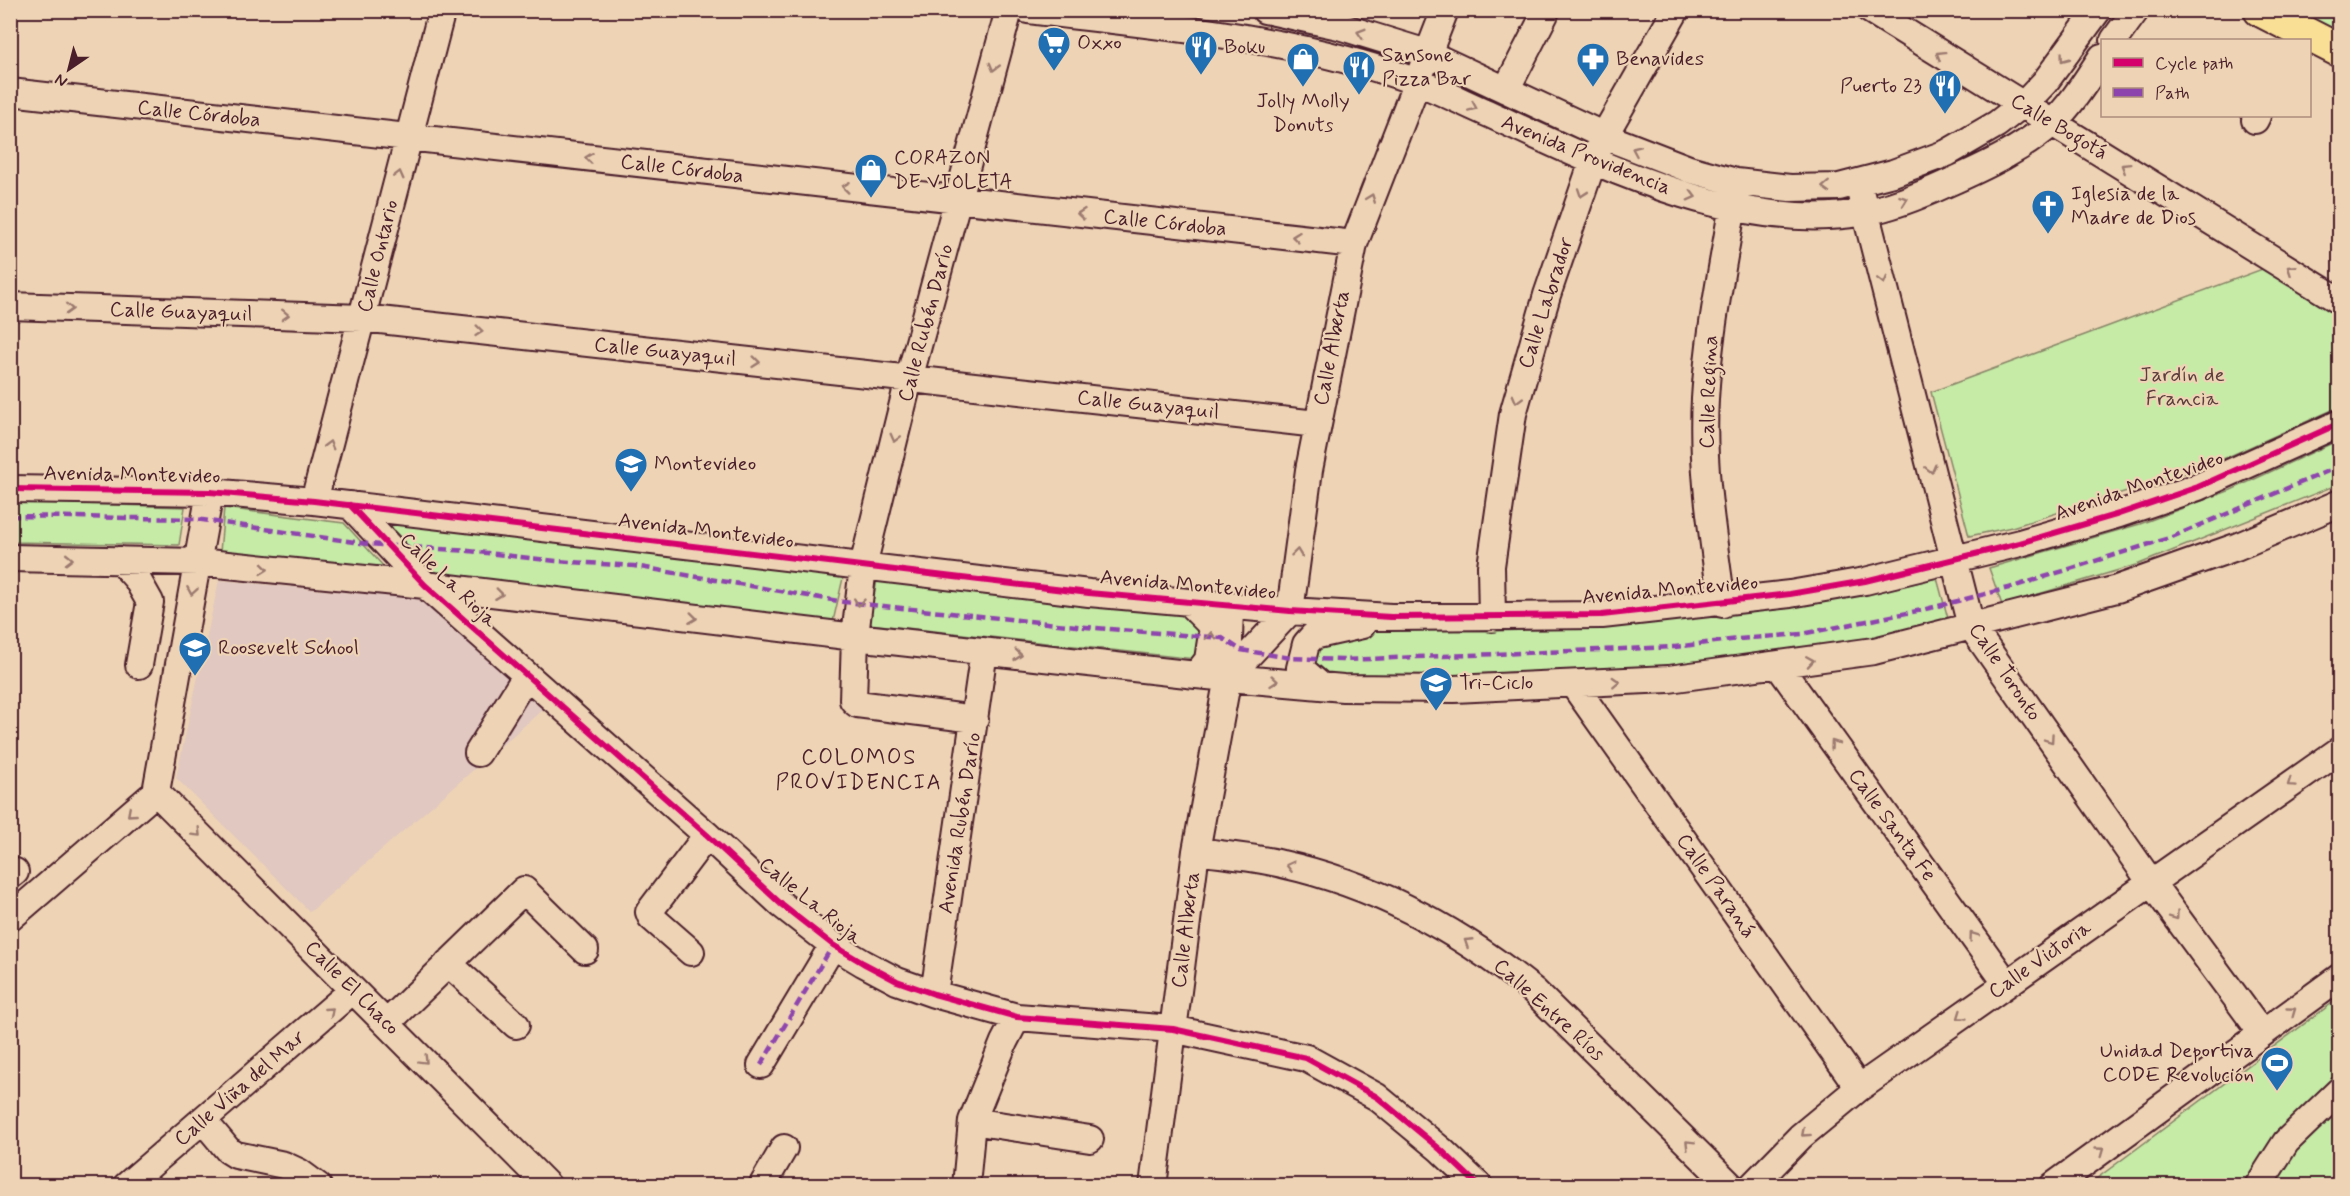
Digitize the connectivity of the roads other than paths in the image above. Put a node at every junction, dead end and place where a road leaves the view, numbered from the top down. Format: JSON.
{"nodes":[{"id":1,"x":442,"y":10,"type":"edge"},
{"id":2,"x":1009,"y":10,"type":"edge"},
{"id":3,"x":1028,"y":10,"type":"edge"},
{"id":4,"x":1265,"y":10,"type":"edge"},
{"id":5,"x":1446,"y":10,"type":"edge"},
{"id":6,"x":1676,"y":10,"type":"edge"},
{"id":7,"x":1870,"y":10,"type":"edge"},
{"id":8,"x":2098,"y":10,"type":"edge"},
{"id":9,"x":2136,"y":10,"type":"edge"},
{"id":10,"x":2260,"y":10,"type":"edge"},
{"id":11,"x":1545,"y":14,"type":"dead end"},
{"id":12,"x":2296,"y":36,"type":"edge"},
{"id":13,"x":2115,"y":39,"type":"edge"},
{"id":14,"x":2311,"y":41,"type":"edge"},
{"id":15,"x":2340,"y":51,"type":"edge"},
{"id":16,"x":1427,"y":53,"type":"junction"},
{"id":17,"x":2101,"y":60,"type":"edge"},
{"id":18,"x":1417,"y":82,"type":"junction"},
{"id":19,"x":1506,"y":90,"type":"junction"},
{"id":20,"x":10,"y":92,"type":"edge"},
{"id":21,"x":2021,"y":105,"type":"junction"},
{"id":22,"x":2052,"y":122,"type":"junction"},
{"id":23,"x":1604,"y":136,"type":"junction"},
{"id":24,"x":408,"y":137,"type":"junction"},
{"id":25,"x":1593,"y":161,"type":"junction"},
{"id":26,"x":1858,"y":183,"type":"junction"},
{"id":27,"x":1734,"y":195,"type":"junction"},
{"id":28,"x":959,"y":200,"type":"junction"},
{"id":29,"x":1866,"y":212,"type":"junction"},
{"id":30,"x":1354,"y":244,"type":"junction"},
{"id":31,"x":2340,"y":301,"type":"edge"},
{"id":32,"x":10,"y":306,"type":"edge"},
{"id":33,"x":362,"y":318,"type":"junction"},
{"id":34,"x":909,"y":379,"type":"junction"},
{"id":35,"x":2340,"y":423,"type":"edge"},
{"id":36,"x":1317,"y":424,"type":"junction"},
{"id":37,"x":10,"y":489,"type":"edge"},
{"id":38,"x":210,"y":492,"type":"junction"},
{"id":39,"x":314,"y":501,"type":"junction"},
{"id":40,"x":2340,"y":503,"type":"edge"},
{"id":41,"x":350,"y":505,"type":"junction"},
{"id":42,"x":10,"y":558,"type":"edge"},
{"id":43,"x":1954,"y":558,"type":"junction"},
{"id":44,"x":120,"y":560,"type":"junction"},
{"id":45,"x":198,"y":562,"type":"junction"},
{"id":46,"x":862,"y":566,"type":"junction"},
{"id":47,"x":425,"y":585,"type":"junction"},
{"id":48,"x":1188,"y":602,"type":"junction"},
{"id":49,"x":1722,"y":604,"type":"junction"},
{"id":50,"x":1230,"y":605,"type":"junction"},
{"id":51,"x":1290,"y":611,"type":"junction"},
{"id":52,"x":1391,"y":617,"type":"junction"},
{"id":53,"x":1492,"y":618,"type":"junction"},
{"id":54,"x":1971,"y":627,"type":"junction"},
{"id":55,"x":855,"y":637,"type":"junction"},
{"id":56,"x":984,"y":651,"type":"junction"},
{"id":57,"x":139,"y":665,"type":"dead end"},
{"id":58,"x":1778,"y":665,"type":"junction"},
{"id":59,"x":1196,"y":675,"type":"junction"},
{"id":60,"x":526,"y":676,"type":"junction"},
{"id":61,"x":1228,"y":677,"type":"junction"},
{"id":62,"x":1572,"y":684,"type":"junction"},
{"id":63,"x":1321,"y":686,"type":"junction"},
{"id":64,"x":975,"y":719,"type":"junction"},
{"id":65,"x":2340,"y":750,"type":"edge"},
{"id":66,"x":478,"y":753,"type":"dead end"},
{"id":67,"x":156,"y":792,"type":"junction"},
{"id":68,"x":707,"y":835,"type":"junction"},
{"id":69,"x":1196,"y":851,"type":"junction"},
{"id":70,"x":2150,"y":881,"type":"junction"},
{"id":71,"x":10,"y":918,"type":"edge"},
{"id":72,"x":833,"y":945,"type":"junction"},
{"id":73,"x":585,"y":950,"type":"dead end"},
{"id":74,"x":691,"y":952,"type":"dead end"},
{"id":75,"x":448,"y":963,"type":"junction"},
{"id":76,"x":2340,"y":977,"type":"edge"},
{"id":77,"x":2007,"y":984,"type":"junction"},
{"id":78,"x":354,"y":990,"type":"junction"},
{"id":79,"x":934,"y":994,"type":"junction"},
{"id":80,"x":1017,"y":1017,"type":"junction"},
{"id":81,"x":387,"y":1023,"type":"junction"},
{"id":82,"x":516,"y":1025,"type":"dead end"},
{"id":83,"x":1173,"y":1029,"type":"junction"},
{"id":84,"x":2262,"y":1033,"type":"junction"},
{"id":85,"x":761,"y":1065,"type":"dead end"},
{"id":86,"x":1859,"y":1088,"type":"junction"},
{"id":87,"x":2340,"y":1090,"type":"edge"},
{"id":88,"x":203,"y":1120,"type":"junction"},
{"id":89,"x":972,"y":1121,"type":"junction"},
{"id":90,"x":1090,"y":1140,"type":"dead end"},
{"id":91,"x":784,"y":1148,"type":"dead end"},
{"id":92,"x":126,"y":1185,"type":"edge"},
{"id":93,"x":318,"y":1185,"type":"edge"},
{"id":94,"x":548,"y":1185,"type":"edge"},
{"id":95,"x":762,"y":1185,"type":"edge"},
{"id":96,"x":966,"y":1185,"type":"edge"},
{"id":97,"x":1153,"y":1185,"type":"edge"},
{"id":98,"x":1479,"y":1185,"type":"edge"},
{"id":99,"x":1731,"y":1185,"type":"edge"},
{"id":100,"x":1752,"y":1185,"type":"edge"},
{"id":101,"x":2053,"y":1185,"type":"edge"},
{"id":102,"x":2258,"y":1185,"type":"edge"}],
"edges":[{"from":1,"to":24,"type":"street","name":"Calle Ontario"},
{"from":2,"to":28,"type":"street","name":"Calle Rubén Darío","one_way":true},
{"from":3,"to":18,"type":"street","name":"Avenida Providencia"},
{"from":16,"to":4,"type":"street","name":"Avenida Providencia","one_way":true},
{"from":5,"to":16,"type":"street","name":"Calle Alberta"},
{"from":6,"to":23,"type":"street","name":"Calle Labrador"},
{"from":21,"to":7,"type":"street","name":"Calle Bogotá","one_way":true},
{"from":8,"to":21,"type":"street","name":"Avenida Providencia","one_way":true},
{"from":9,"to":13,"type":"street"},
{"from":10,"to":12,"type":"main road"},
{"from":11,"to":19,"type":"street"},
{"from":14,"to":15,"type":"main road"},
{"from":16,"to":18,"type":"street","name":"Calle Alberta"},
{"from":16,"to":19,"type":"street","name":"Avenida Providencia"},
{"from":17,"to":22,"type":"street","name":"Avenida Providencia"},
{"from":18,"to":25,"type":"street","name":"Avenida Providencia","one_way":true},
{"from":30,"to":18,"type":"street","name":"Calle Alberta","one_way":true},
{"from":19,"to":23,"type":"street","name":"Avenida Providencia"},
{"from":20,"to":24,"type":"street","name":"Calle Córdoba"},
{"from":21,"to":22,"type":"street","name":"Calle Bogotá"},
{"from":21,"to":26,"type":"street","name":"Avenida Providencia"},
{"from":29,"to":22,"type":"street","name":"Avenida Providencia","one_way":true},
{"from":31,"to":22,"type":"street","name":"Calle Bogotá","one_way":true},
{"from":23,"to":25,"type":"street","name":"Calle Labrador"},
{"from":27,"to":23,"type":"street","name":"Avenida Providencia","one_way":true},
{"from":28,"to":24,"type":"street","name":"Calle Córdoba","one_way":true},
{"from":33,"to":24,"type":"street","name":"Calle Ontario","one_way":true},
{"from":25,"to":27,"type":"street","name":"Avenida Providencia","one_way":true},
{"from":25,"to":53,"type":"street","name":"Calle Labrador","one_way":true},
{"from":26,"to":27,"type":"street","name":"Avenida Providencia","one_way":true},
{"from":26,"to":29,"type":"street","name":"Calle Toronto"},
{"from":27,"to":29,"type":"street","name":"Avenida Providencia"},
{"from":27,"to":49,"type":"street","name":"Calle Regina"},
{"from":30,"to":28,"type":"street","name":"Calle Córdoba","one_way":true},
{"from":28,"to":34,"type":"street","name":"Calle Rubén Darío"},
{"from":29,"to":43,"type":"street","name":"Calle Toronto","one_way":true},
{"from":30,"to":36,"type":"street","name":"Calle Alberta"},
{"from":32,"to":33,"type":"street","name":"Calle Guayaquil","one_way":true},
{"from":33,"to":34,"type":"street","name":"Calle Guayaquil","one_way":true},
{"from":39,"to":33,"type":"street","name":"Calle Ontario","one_way":true},
{"from":34,"to":36,"type":"street","name":"Calle Guayaquil"},
{"from":34,"to":46,"type":"street","name":"Calle Rubén Darío","one_way":true},
{"from":35,"to":43,"type":"street","name":"Avenida Montevideo"},
{"from":51,"to":36,"type":"street","name":"Calle Alberta","one_way":true},
{"from":37,"to":38,"type":"street","name":"Avenida Montevideo"},
{"from":38,"to":39,"type":"street","name":"Avenida Montevideo"},
{"from":38,"to":45,"type":"street"},
{"from":39,"to":41,"type":"street","name":"Avenida Montevideo"},
{"from":40,"to":54,"type":"street"},
{"from":41,"to":46,"type":"street","name":"Avenida Montevideo"},
{"from":41,"to":47,"type":"street","name":"Calle La Rioja"},
{"from":42,"to":44,"type":"street","one_way":true},
{"from":43,"to":49,"type":"street","name":"Avenida Montevideo"},
{"from":43,"to":54,"type":"street","name":"Calle Toronto"},
{"from":44,"to":45,"type":"street"},
{"from":44,"to":57,"type":"street"},
{"from":45,"to":47,"type":"street","one_way":true},
{"from":45,"to":67,"type":"street","one_way":true},
{"from":46,"to":48,"type":"street","name":"Avenida Montevideo"},
{"from":46,"to":55,"type":"street","name":"Calle Rubén Darío","one_way":true},
{"from":47,"to":55,"type":"street","one_way":true},
{"from":47,"to":60,"type":"street","name":"Calle La Rioja"},
{"from":48,"to":50,"type":"street","name":"Avenida Montevideo"},
{"from":59,"to":48,"type":"street","one_way":true},
{"from":49,"to":53,"type":"street","name":"Avenida Montevideo"},
{"from":50,"to":51,"type":"street","name":"Avenida Montevideo"},
{"from":50,"to":61,"type":"street","name":"Calle Alberta"},
{"from":51,"to":52,"type":"street","name":"Avenida Montevideo"},
{"from":51,"to":61,"type":"street"},
{"from":52,"to":53,"type":"street","name":"Avenida Montevideo"},
{"from":52,"to":63,"type":"street"},
{"from":58,"to":54,"type":"street","one_way":true},
{"from":54,"to":70,"type":"street","name":"Calle Toronto","one_way":true},
{"from":55,"to":56,"type":"street"},
{"from":55,"to":64,"type":"street","name":"Calle Rubén Darío"},
{"from":56,"to":59,"type":"street","one_way":true},
{"from":56,"to":64,"type":"street","name":"Avenida Rubén Darío"},
{"from":62,"to":58,"type":"street","one_way":true},
{"from":77,"to":58,"type":"street","name":"Calle Santa Fe","one_way":true},
{"from":59,"to":61,"type":"street"},
{"from":60,"to":66,"type":"street"},
{"from":60,"to":68,"type":"street","name":"Calle La Rioja"},
{"from":61,"to":63,"type":"street","one_way":true},
{"from":61,"to":69,"type":"street","name":"Calle Alberta"},
{"from":62,"to":63,"type":"street"},
{"from":62,"to":86,"type":"street","name":"Calle Paraná"},
{"from":64,"to":79,"type":"street","name":"Avenida Rubén Darío"},
{"from":65,"to":70,"type":"street","name":"Calle Victoria","one_way":true},
{"from":67,"to":71,"type":"street","one_way":true},
{"from":67,"to":78,"type":"street","name":"Calle El Chaco","one_way":true},
{"from":68,"to":72,"type":"street","name":"Calle La Rioja"},
{"from":68,"to":74,"type":"street"},
{"from":69,"to":83,"type":"street","name":"Calle Alberta"},
{"from":99,"to":69,"type":"street","name":"Calle Entre Ríos","one_way":true},
{"from":70,"to":77,"type":"street","name":"Calle Victoria"},
{"from":70,"to":84,"type":"street","name":"Calle Toronto","one_way":true},
{"from":72,"to":79,"type":"street","name":"Calle La Rioja"},
{"from":72,"to":85,"type":"street"},
{"from":73,"to":75,"type":"street"},
{"from":75,"to":81,"type":"street"},
{"from":75,"to":82,"type":"street"},
{"from":84,"to":76,"type":"street","one_way":true},
{"from":77,"to":86,"type":"street","name":"Calle Victoria","one_way":true},
{"from":78,"to":81,"type":"street","name":"Calle El Chaco"},
{"from":88,"to":78,"type":"street","name":"Calle Viña del Mar","one_way":true},
{"from":79,"to":80,"type":"street","name":"Calle La Rioja"},
{"from":80,"to":83,"type":"street","name":"Calle La Rioja"},
{"from":80,"to":89,"type":"street"},
{"from":81,"to":94,"type":"street","name":"Calle El Chaco","one_way":true},
{"from":83,"to":97,"type":"street","name":"Calle Alberta"},
{"from":83,"to":98,"type":"street","name":"Calle La Rioja"},
{"from":101,"to":84,"type":"street","one_way":true},
{"from":86,"to":100,"type":"street","name":"Calle Victoria","one_way":true},
{"from":87,"to":102,"type":"street"},
{"from":88,"to":92,"type":"street","name":"Calle Viña del Mar"},
{"from":88,"to":93,"type":"street"},
{"from":89,"to":90,"type":"street"},
{"from":89,"to":96,"type":"street"},
{"from":91,"to":95,"type":"street"}]}
